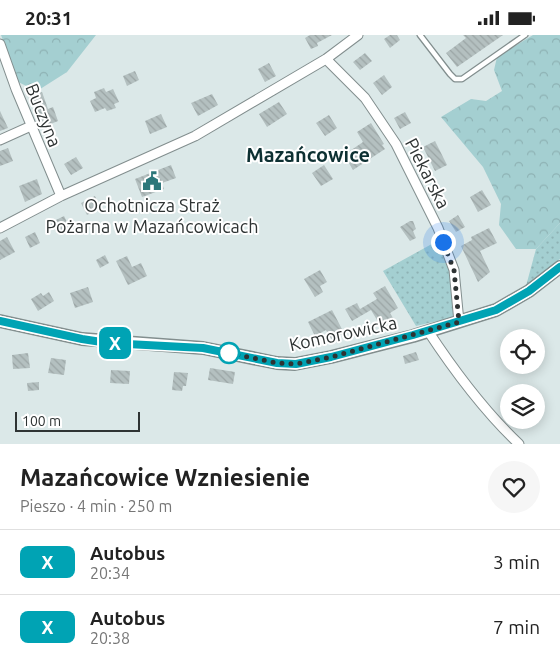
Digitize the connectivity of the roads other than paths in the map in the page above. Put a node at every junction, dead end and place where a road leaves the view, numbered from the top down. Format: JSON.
{"nodes":[{"id":1,"x":358,"y":35,"type":"edge"},
{"id":2,"x":420,"y":35,"type":"edge"},
{"id":3,"x":525,"y":35,"type":"edge"},
{"id":4,"x":0,"y":45,"type":"edge"},
{"id":5,"x":326,"y":59,"type":"junction"},
{"id":6,"x":31,"y":126,"type":"junction"},
{"id":7,"x":0,"y":140,"type":"edge"},
{"id":8,"x":61,"y":196,"type":"junction"},
{"id":9,"x":0,"y":228,"type":"edge"},
{"id":10,"x":560,"y":267,"type":"edge"},
{"id":11,"x":0,"y":321,"type":"edge"},
{"id":12,"x":459,"y":322,"type":"junction"},
{"id":13,"x":428,"y":331,"type":"junction"},
{"id":14,"x":519,"y":444,"type":"edge"}],
"edges":[{"from":1,"to":5,"type":"street"},
{"from":2,"to":3,"type":"lane"},
{"from":4,"to":6,"type":"street","name":"Buczyna"},
{"from":5,"to":8,"type":"street"},
{"from":5,"to":12,"type":"street","name":"Piekarska"},
{"from":6,"to":7,"type":"street"},
{"from":6,"to":8,"type":"street","name":"Buczyna"},
{"from":8,"to":9,"type":"street"},
{"from":10,"to":12,"type":"street","name":"Komorowicka"},
{"from":11,"to":13,"type":"street","name":"Komorowicka"},
{"from":12,"to":13,"type":"street","name":"Komorowicka"},
{"from":13,"to":14,"type":"street"}]}
